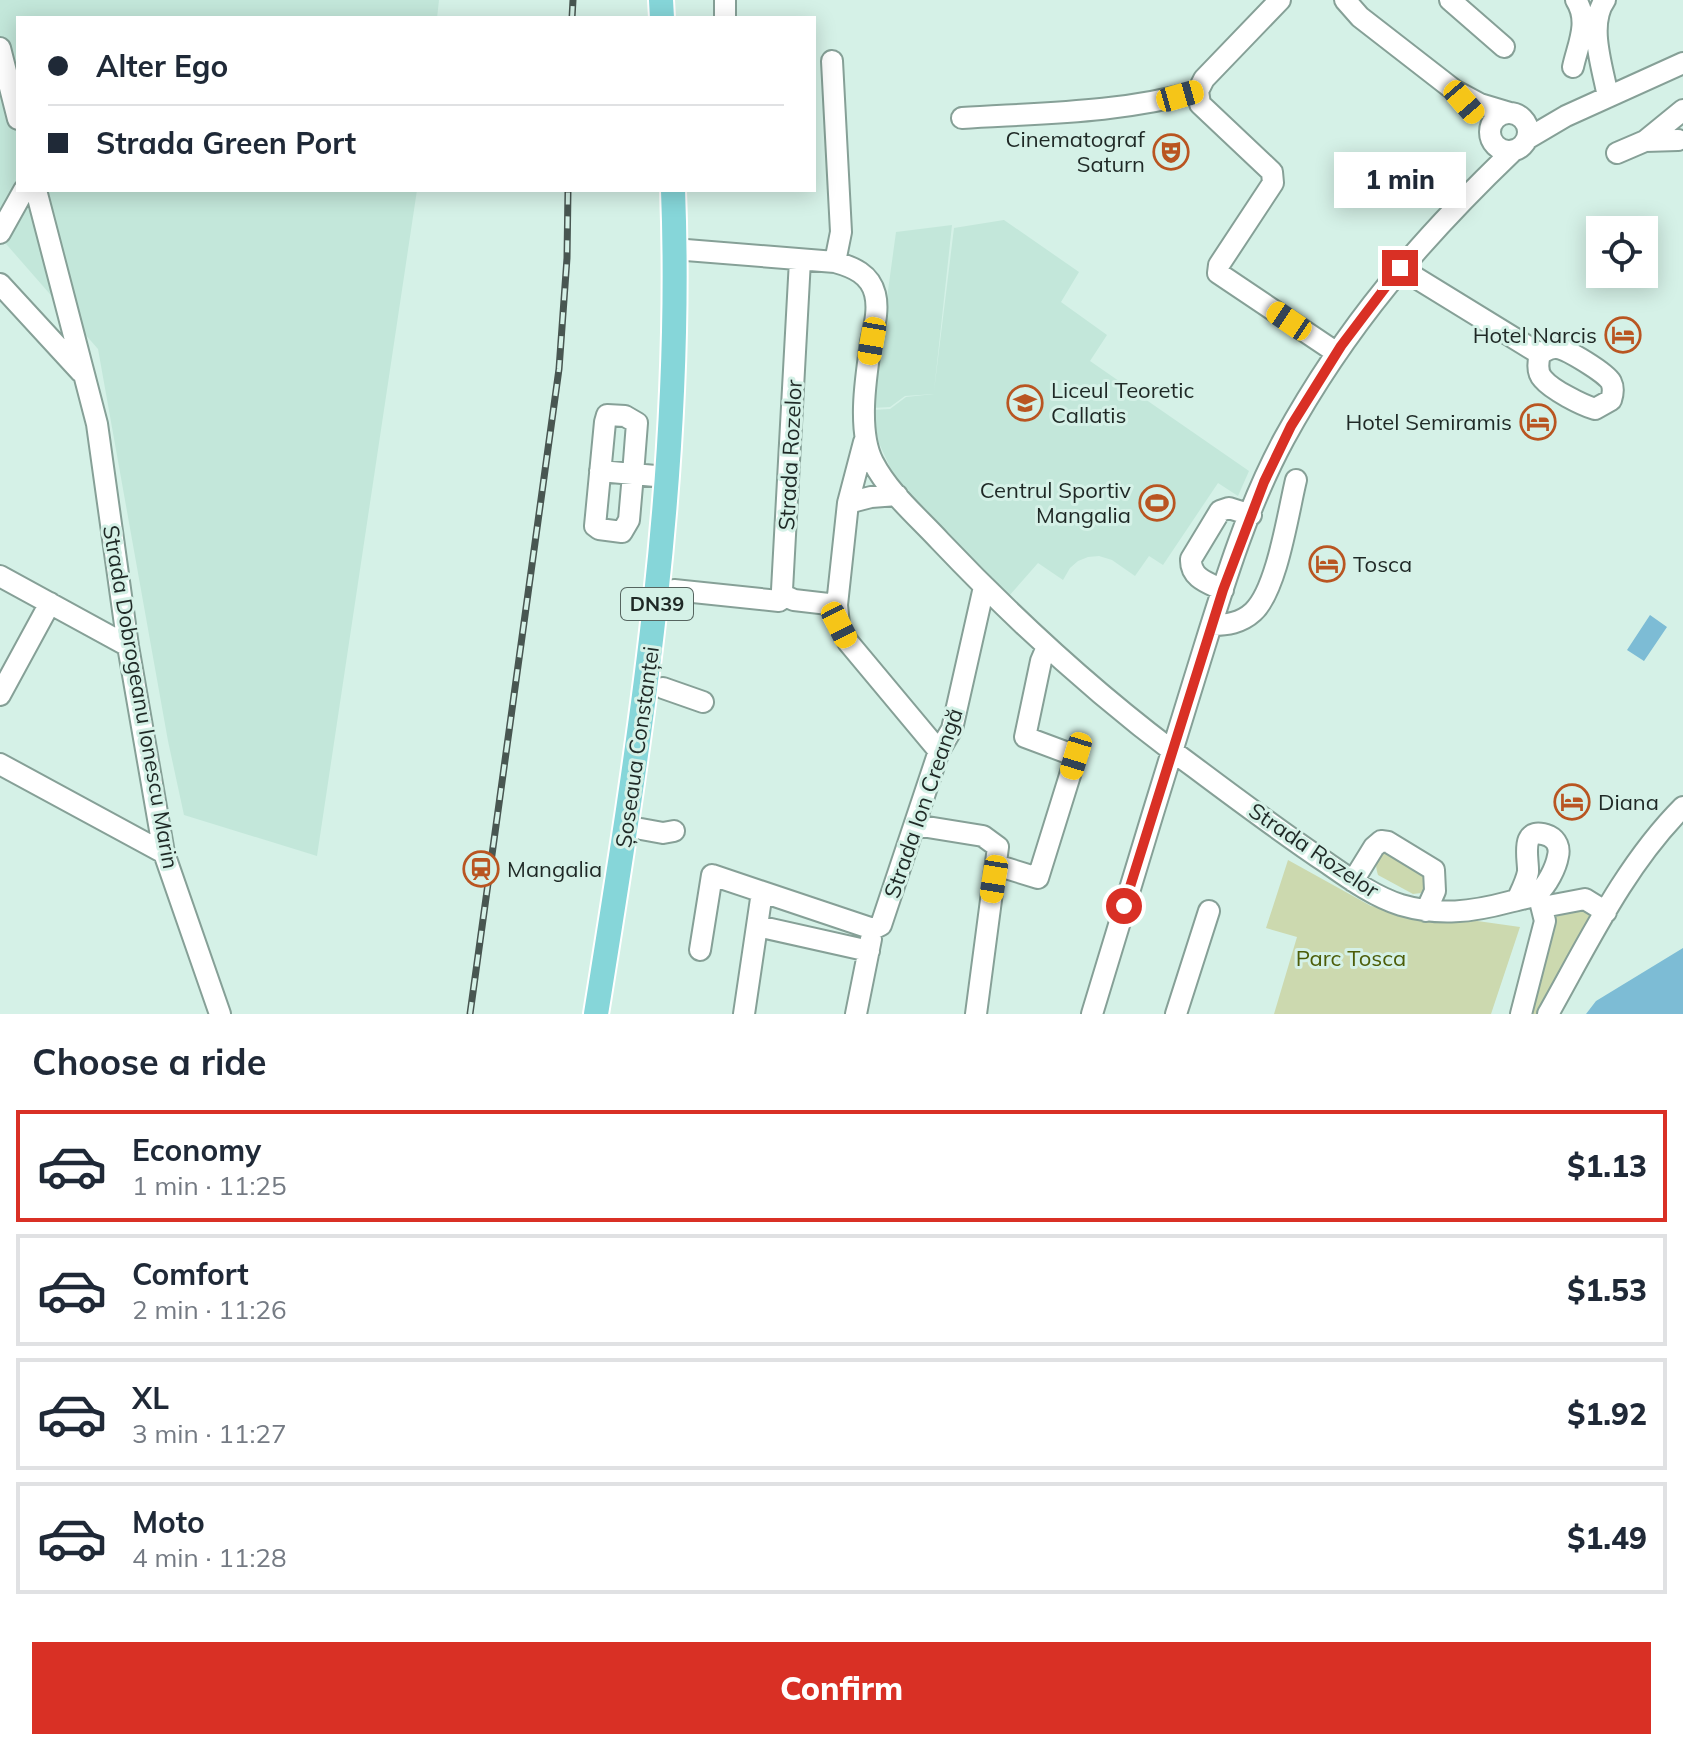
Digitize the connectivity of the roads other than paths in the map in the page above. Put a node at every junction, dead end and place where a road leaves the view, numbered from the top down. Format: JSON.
{"nodes":[{"id":1,"x":1280,"y":0,"type":"edge"},
{"id":2,"x":1345,"y":0,"type":"edge"},
{"id":3,"x":1450,"y":0,"type":"edge"},
{"id":4,"x":1576,"y":0,"type":"edge"},
{"id":5,"x":1605,"y":0,"type":"edge"},
{"id":6,"x":1504,"y":47,"type":"dead end"},
{"id":7,"x":0,"y":48,"type":"edge"},
{"id":8,"x":832,"y":61,"type":"dead end"},
{"id":9,"x":1683,"y":63,"type":"edge"},
{"id":10,"x":1573,"y":67,"type":"dead end"},
{"id":11,"x":1454,"y":90,"type":"junction"},
{"id":12,"x":1198,"y":91,"type":"junction"},
{"id":13,"x":1608,"y":97,"type":"junction"},
{"id":14,"x":1683,"y":110,"type":"edge"},
{"id":15,"x":16,"y":111,"type":"edge"},
{"id":16,"x":1510,"y":113,"type":"junction"},
{"id":17,"x":962,"y":118,"type":"dead end"},
{"id":18,"x":1490,"y":134,"type":"junction"},
{"id":19,"x":1681,"y":140,"type":"edge"},
{"id":20,"x":1645,"y":141,"type":"junction"},
{"id":21,"x":1520,"y":145,"type":"junction"},
{"id":22,"x":1617,"y":153,"type":"dead end"},
{"id":23,"x":23,"y":192,"type":"edge"},
{"id":24,"x":37,"y":192,"type":"edge"},
{"id":25,"x":673,"y":192,"type":"edge"},
{"id":26,"x":685,"y":192,"type":"edge"},
{"id":27,"x":1466,"y":196,"type":"junction"},
{"id":28,"x":0,"y":233,"type":"edge"},
{"id":29,"x":686,"y":250,"type":"junction"},
{"id":30,"x":800,"y":260,"type":"junction"},
{"id":31,"x":835,"y":262,"type":"junction"},
{"id":32,"x":1400,"y":268,"type":"junction"},
{"id":33,"x":0,"y":284,"type":"edge"},
{"id":34,"x":1337,"y":353,"type":"junction"},
{"id":35,"x":1540,"y":354,"type":"dead end"},
{"id":36,"x":84,"y":375,"type":"junction"},
{"id":37,"x":866,"y":435,"type":"junction"},
{"id":38,"x":600,"y":471,"type":"junction"},
{"id":39,"x":633,"y":474,"type":"junction"},
{"id":40,"x":667,"y":477,"type":"junction"},
{"id":41,"x":1296,"y":480,"type":"dead end"},
{"id":42,"x":897,"y":495,"type":"junction"},
{"id":43,"x":848,"y":503,"type":"junction"},
{"id":44,"x":1251,"y":515,"type":"junction"},
{"id":45,"x":0,"y":576,"type":"edge"},
{"id":46,"x":984,"y":587,"type":"junction"},
{"id":47,"x":674,"y":590,"type":"junction"},
{"id":48,"x":1223,"y":590,"type":"junction"},
{"id":49,"x":785,"y":596,"type":"junction"},
{"id":50,"x":50,"y":603,"type":"junction"},
{"id":51,"x":837,"y":605,"type":"junction"},
{"id":52,"x":1212,"y":625,"type":"junction"},
{"id":53,"x":128,"y":646,"type":"junction"},
{"id":54,"x":1047,"y":647,"type":"junction"},
{"id":55,"x":663,"y":688,"type":"junction"},
{"id":56,"x":0,"y":695,"type":"edge"},
{"id":57,"x":703,"y":702,"type":"dead end"},
{"id":58,"x":939,"y":751,"type":"junction"},
{"id":59,"x":1172,"y":751,"type":"junction"},
{"id":60,"x":0,"y":764,"type":"edge"},
{"id":61,"x":1683,"y":807,"type":"edge"},
{"id":62,"x":915,"y":825,"type":"junction"},
{"id":63,"x":641,"y":829,"type":"junction"},
{"id":64,"x":674,"y":831,"type":"dead end"},
{"id":65,"x":164,"y":853,"type":"junction"},
{"id":66,"x":996,"y":865,"type":"junction"},
{"id":67,"x":1353,"y":881,"type":"junction"},
{"id":68,"x":762,"y":892,"type":"junction"},
{"id":69,"x":1517,"y":900,"type":"junction"},
{"id":70,"x":1540,"y":900,"type":"junction"},
{"id":71,"x":1209,"y":911,"type":"dead end"},
{"id":72,"x":1426,"y":911,"type":"junction"},
{"id":73,"x":1606,"y":912,"type":"junction"},
{"id":74,"x":757,"y":926,"type":"junction"},
{"id":75,"x":877,"y":927,"type":"junction"},
{"id":76,"x":700,"y":950,"type":"dead end"},
{"id":77,"x":869,"y":951,"type":"junction"},
{"id":78,"x":220,"y":1014,"type":"edge"},
{"id":79,"x":596,"y":1014,"type":"edge"},
{"id":80,"x":612,"y":1014,"type":"edge"},
{"id":81,"x":744,"y":1014,"type":"edge"},
{"id":82,"x":856,"y":1014,"type":"edge"},
{"id":83,"x":976,"y":1014,"type":"edge"},
{"id":84,"x":1092,"y":1014,"type":"edge"},
{"id":85,"x":1176,"y":1014,"type":"edge"},
{"id":86,"x":1521,"y":1014,"type":"edge"},
{"id":87,"x":1548,"y":1014,"type":"edge"}],
"edges":[{"from":1,"to":12,"type":"street"},
{"from":2,"to":11,"type":"street"},
{"from":3,"to":6,"type":"street"},
{"from":4,"to":10,"type":"street"},
{"from":5,"to":13,"type":"street"},
{"from":7,"to":15,"type":"street"},
{"from":8,"to":31,"type":"street"},
{"from":9,"to":13,"type":"street"},
{"from":11,"to":16,"type":"street"},
{"from":11,"to":18,"type":"street"},
{"from":12,"to":17,"type":"street"},
{"from":12,"to":34,"type":"street"},
{"from":13,"to":21,"type":"street"},
{"from":14,"to":20,"type":"street"},
{"from":16,"to":18,"type":"street"},
{"from":16,"to":21,"type":"street"},
{"from":18,"to":21,"type":"street"},
{"from":18,"to":27,"type":"street"},
{"from":19,"to":20,"type":"street"},
{"from":20,"to":22,"type":"street"},
{"from":21,"to":27,"type":"street"},
{"from":23,"to":28,"type":"street"},
{"from":24,"to":36,"type":"street","name":"Strada Dobrogeanu Ionescu Marin"},
{"from":25,"to":40,"type":"main road","name":"Șoseaua Constanței","number":"DN39"},
{"from":26,"to":29,"type":"main road","name":"Șoseaua Constanței","number":"DN39"},
{"from":27,"to":32,"type":"street"},
{"from":29,"to":30,"type":"street","name":"Strada Rozelor"},
{"from":29,"to":47,"type":"main road","name":"Șoseaua Constanței","number":"DN39"},
{"from":30,"to":31,"type":"street","name":"Strada Rozelor"},
{"from":30,"to":49,"type":"street","name":"Strada Rozelor"},
{"from":31,"to":37,"type":"street","name":"Strada Rozelor"},
{"from":32,"to":34,"type":"street"},
{"from":32,"to":35,"type":"street"},
{"from":33,"to":36,"type":"street","name":"Strada Dobrogeanu Ionescu Marin"},
{"from":34,"to":44,"type":"street"},
{"from":36,"to":53,"type":"street","name":"Strada Dobrogeanu Ionescu Marin"},
{"from":37,"to":42,"type":"street","name":"Strada Rozelor"},
{"from":37,"to":43,"type":"street","name":"Strada Rozelor"},
{"from":38,"to":39,"type":"street"},
{"from":38,"to":39,"type":"street"},
{"from":38,"to":39,"type":"street"},
{"from":39,"to":40,"type":"street"},
{"from":40,"to":79,"type":"main road","name":"Șoseaua Constanței","number":"DN39"},
{"from":41,"to":52,"type":"street"},
{"from":42,"to":43,"type":"street"},
{"from":42,"to":46,"type":"street","name":"Strada Rozelor"},
{"from":43,"to":51,"type":"street","name":"Strada Rozelor"},
{"from":44,"to":48,"type":"street"},
{"from":44,"to":48,"type":"street"},
{"from":45,"to":50,"type":"street"},
{"from":46,"to":54,"type":"street","name":"Strada Rozelor"},
{"from":46,"to":58,"type":"street","name":"Strada Ion Creangă"},
{"from":47,"to":49,"type":"street"},
{"from":47,"to":55,"type":"main road","name":"Șoseaua Constanței","number":"DN39"},
{"from":48,"to":52,"type":"street"},
{"from":49,"to":51,"type":"street"},
{"from":50,"to":53,"type":"street"},
{"from":50,"to":56,"type":"street"},
{"from":51,"to":58,"type":"street","name":"Strada Rozelor"},
{"from":52,"to":59,"type":"street"},
{"from":53,"to":65,"type":"street","name":"Strada Dobrogeanu Ionescu Marin"},
{"from":54,"to":59,"type":"street","name":"Strada Rozelor"},
{"from":54,"to":66,"type":"street"},
{"from":55,"to":57,"type":"street"},
{"from":55,"to":63,"type":"main road","name":"Șoseaua Constanței","number":"DN39"},
{"from":58,"to":62,"type":"street","name":"Strada Ion Creangă"},
{"from":59,"to":67,"type":"street","name":"Strada Rozelor"},
{"from":59,"to":84,"type":"street"},
{"from":60,"to":65,"type":"street"},
{"from":61,"to":73,"type":"street"},
{"from":62,"to":66,"type":"street"},
{"from":62,"to":75,"type":"street","name":"Strada Ion Creangă"},
{"from":63,"to":64,"type":"street"},
{"from":63,"to":80,"type":"main road","name":"Șoseaua Constanței","number":"DN39"},
{"from":65,"to":78,"type":"street","name":"Strada Dobrogeanu Ionescu Marin"},
{"from":66,"to":83,"type":"street"},
{"from":67,"to":72,"type":"street","name":"Strada Rozelor"},
{"from":67,"to":72,"type":"street"},
{"from":68,"to":74,"type":"street"},
{"from":68,"to":75,"type":"street"},
{"from":68,"to":76,"type":"street"},
{"from":69,"to":70,"type":"street","name":"Strada Rozelor"},
{"from":69,"to":70,"type":"street"},
{"from":69,"to":72,"type":"street","name":"Strada Rozelor"},
{"from":70,"to":73,"type":"street","name":"Strada Rozelor"},
{"from":70,"to":86,"type":"street"},
{"from":71,"to":85,"type":"street"},
{"from":73,"to":87,"type":"street"},
{"from":74,"to":77,"type":"street"},
{"from":74,"to":81,"type":"street"},
{"from":75,"to":77,"type":"street","name":"Strada Ion Creangă"},
{"from":77,"to":82,"type":"street","name":"Strada Ion Creangă"}]}
